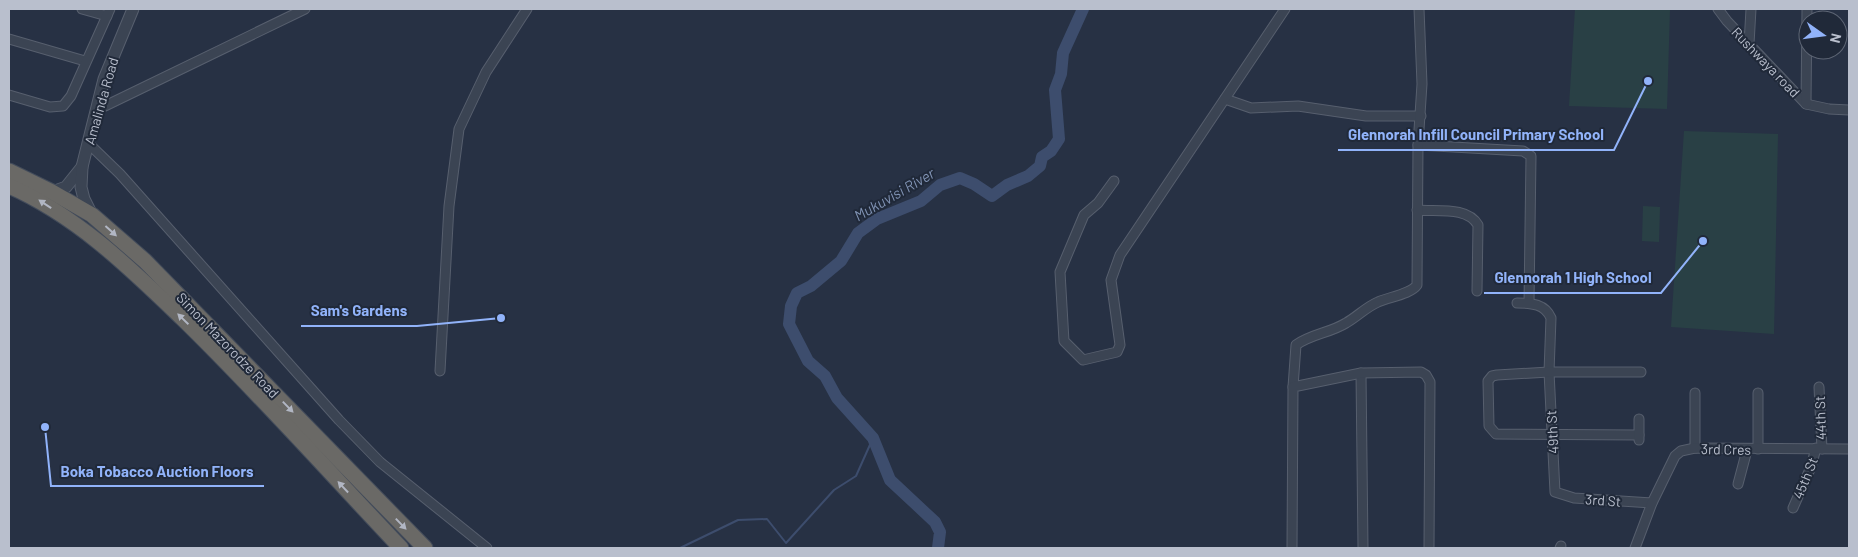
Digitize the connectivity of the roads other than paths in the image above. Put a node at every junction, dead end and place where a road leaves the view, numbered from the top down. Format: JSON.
{"nodes":[{"id":1,"x":82,"y":9,"type":"edge"},
{"id":2,"x":133,"y":9,"type":"edge"},
{"id":3,"x":305,"y":9,"type":"edge"},
{"id":4,"x":527,"y":9,"type":"edge"},
{"id":5,"x":1285,"y":9,"type":"edge"},
{"id":6,"x":1419,"y":9,"type":"edge"},
{"id":7,"x":1718,"y":9,"type":"edge"},
{"id":8,"x":1751,"y":9,"type":"edge"},
{"id":9,"x":1807,"y":9,"type":"edge"},
{"id":10,"x":108,"y":12,"type":"edge"},
{"id":11,"x":9,"y":39,"type":"edge"},
{"id":12,"x":1749,"y":44,"type":"junction"},
{"id":13,"x":85,"y":61,"type":"junction"},
{"id":14,"x":9,"y":95,"type":"edge"},
{"id":15,"x":1225,"y":99,"type":"junction"},
{"id":16,"x":1806,"y":104,"type":"junction"},
{"id":17,"x":97,"y":106,"type":"junction"},
{"id":18,"x":1849,"y":110,"type":"edge"},
{"id":19,"x":1421,"y":116,"type":"junction"},
{"id":20,"x":89,"y":144,"type":"junction"},
{"id":21,"x":1418,"y":145,"type":"junction"},
{"id":22,"x":82,"y":167,"type":"junction"},
{"id":23,"x":9,"y":172,"type":"edge"},
{"id":24,"x":1114,"y":181,"type":"dead end"},
{"id":25,"x":9,"y":186,"type":"edge"},
{"id":26,"x":52,"y":192,"type":"junction"},
{"id":27,"x":1417,"y":210,"type":"junction"},
{"id":28,"x":92,"y":215,"type":"junction"},
{"id":29,"x":1477,"y":291,"type":"dead end"},
{"id":30,"x":1517,"y":303,"type":"dead end"},
{"id":31,"x":1529,"y":303,"type":"junction"},
{"id":32,"x":440,"y":371,"type":"dead end"},
{"id":33,"x":1548,"y":372,"type":"junction"},
{"id":34,"x":1641,"y":372,"type":"dead end"},
{"id":35,"x":1361,"y":373,"type":"junction"},
{"id":36,"x":1293,"y":387,"type":"junction"},
{"id":37,"x":1819,"y":387,"type":"dead end"},
{"id":38,"x":1695,"y":393,"type":"dead end"},
{"id":39,"x":1758,"y":393,"type":"dead end"},
{"id":40,"x":1639,"y":419,"type":"dead end"},
{"id":41,"x":1552,"y":435,"type":"junction"},
{"id":42,"x":1694,"y":448,"type":"junction"},
{"id":43,"x":1849,"y":448,"type":"edge"},
{"id":44,"x":1758,"y":449,"type":"junction"},
{"id":45,"x":1819,"y":449,"type":"junction"},
{"id":46,"x":1747,"y":450,"type":"junction"},
{"id":47,"x":1738,"y":484,"type":"dead end"},
{"id":48,"x":1555,"y":492,"type":"joint"},
{"id":49,"x":1652,"y":503,"type":"junction"},
{"id":50,"x":1792,"y":508,"type":"dead end"},
{"id":51,"x":401,"y":548,"type":"edge"},
{"id":52,"x":425,"y":548,"type":"edge"},
{"id":53,"x":487,"y":548,"type":"edge"},
{"id":54,"x":1292,"y":548,"type":"edge"},
{"id":55,"x":1363,"y":548,"type":"edge"},
{"id":56,"x":1429,"y":548,"type":"edge"},
{"id":57,"x":1635,"y":548,"type":"edge"}],
"edges":[{"from":1,"to":10,"type":"street"},
{"from":2,"to":17,"type":"street","name":"Amalinda Road"},
{"from":3,"to":17,"type":"street"},
{"from":4,"to":32,"type":"street"},
{"from":5,"to":15,"type":"street"},
{"from":6,"to":19,"type":"street"},
{"from":7,"to":12,"type":"street","name":"Rushwaya road"},
{"from":8,"to":12,"type":"street"},
{"from":9,"to":16,"type":"street"},
{"from":10,"to":13,"type":"street"},
{"from":11,"to":13,"type":"street"},
{"from":12,"to":16,"type":"street","name":"Rushwaya road"},
{"from":13,"to":14,"type":"street"},
{"from":15,"to":19,"type":"street"},
{"from":15,"to":24,"type":"street"},
{"from":16,"to":18,"type":"street","name":"Rushwaya road"},
{"from":17,"to":20,"type":"street","name":"Amalinda Road"},
{"from":19,"to":21,"type":"street"},
{"from":20,"to":22,"type":"street","name":"Amalinda Road"},
{"from":20,"to":53,"type":"street"},
{"from":21,"to":27,"type":"street"},
{"from":21,"to":31,"type":"street"},
{"from":22,"to":26,"type":"street","name":"Amalinda Road"},
{"from":22,"to":28,"type":"street","name":"Amalinda Road"},
{"from":23,"to":26,"type":"highway","name":"Simon Mazorodze Road"},
{"from":51,"to":25,"type":"highway","name":"Simon Mazorodze Road","one_way":true},
{"from":26,"to":28,"type":"highway","name":"Simon Mazorodze Road"},
{"from":27,"to":29,"type":"street"},
{"from":27,"to":36,"type":"street"},
{"from":28,"to":52,"type":"highway","name":"Simon Mazorodze Road","one_way":true},
{"from":30,"to":31,"type":"street"},
{"from":31,"to":33,"type":"street","name":"49th St"},
{"from":33,"to":34,"type":"street"},
{"from":33,"to":41,"type":"street","name":"49th St"},
{"from":33,"to":41,"type":"street"},
{"from":35,"to":36,"type":"street"},
{"from":35,"to":55,"type":"street"},
{"from":35,"to":56,"type":"street"},
{"from":36,"to":54,"type":"street"},
{"from":37,"to":45,"type":"street","name":"44th St"},
{"from":38,"to":42,"type":"street"},
{"from":39,"to":44,"type":"street"},
{"from":40,"to":41,"type":"street"},
{"from":41,"to":48,"type":"street","name":"49th St"},
{"from":42,"to":46,"type":"street","name":"3rd Cres"},
{"from":42,"to":49,"type":"street","name":"3rd Cres"},
{"from":43,"to":45,"type":"street","name":"3rd Cres"},
{"from":44,"to":45,"type":"street","name":"3rd Cres"},
{"from":44,"to":46,"type":"street","name":"3rd Cres"},
{"from":45,"to":50,"type":"street","name":"45th St"},
{"from":46,"to":47,"type":"street"},
{"from":48,"to":49,"type":"street","name":"3rd St"},
{"from":49,"to":57,"type":"street","name":"3rd Cres"}]}
